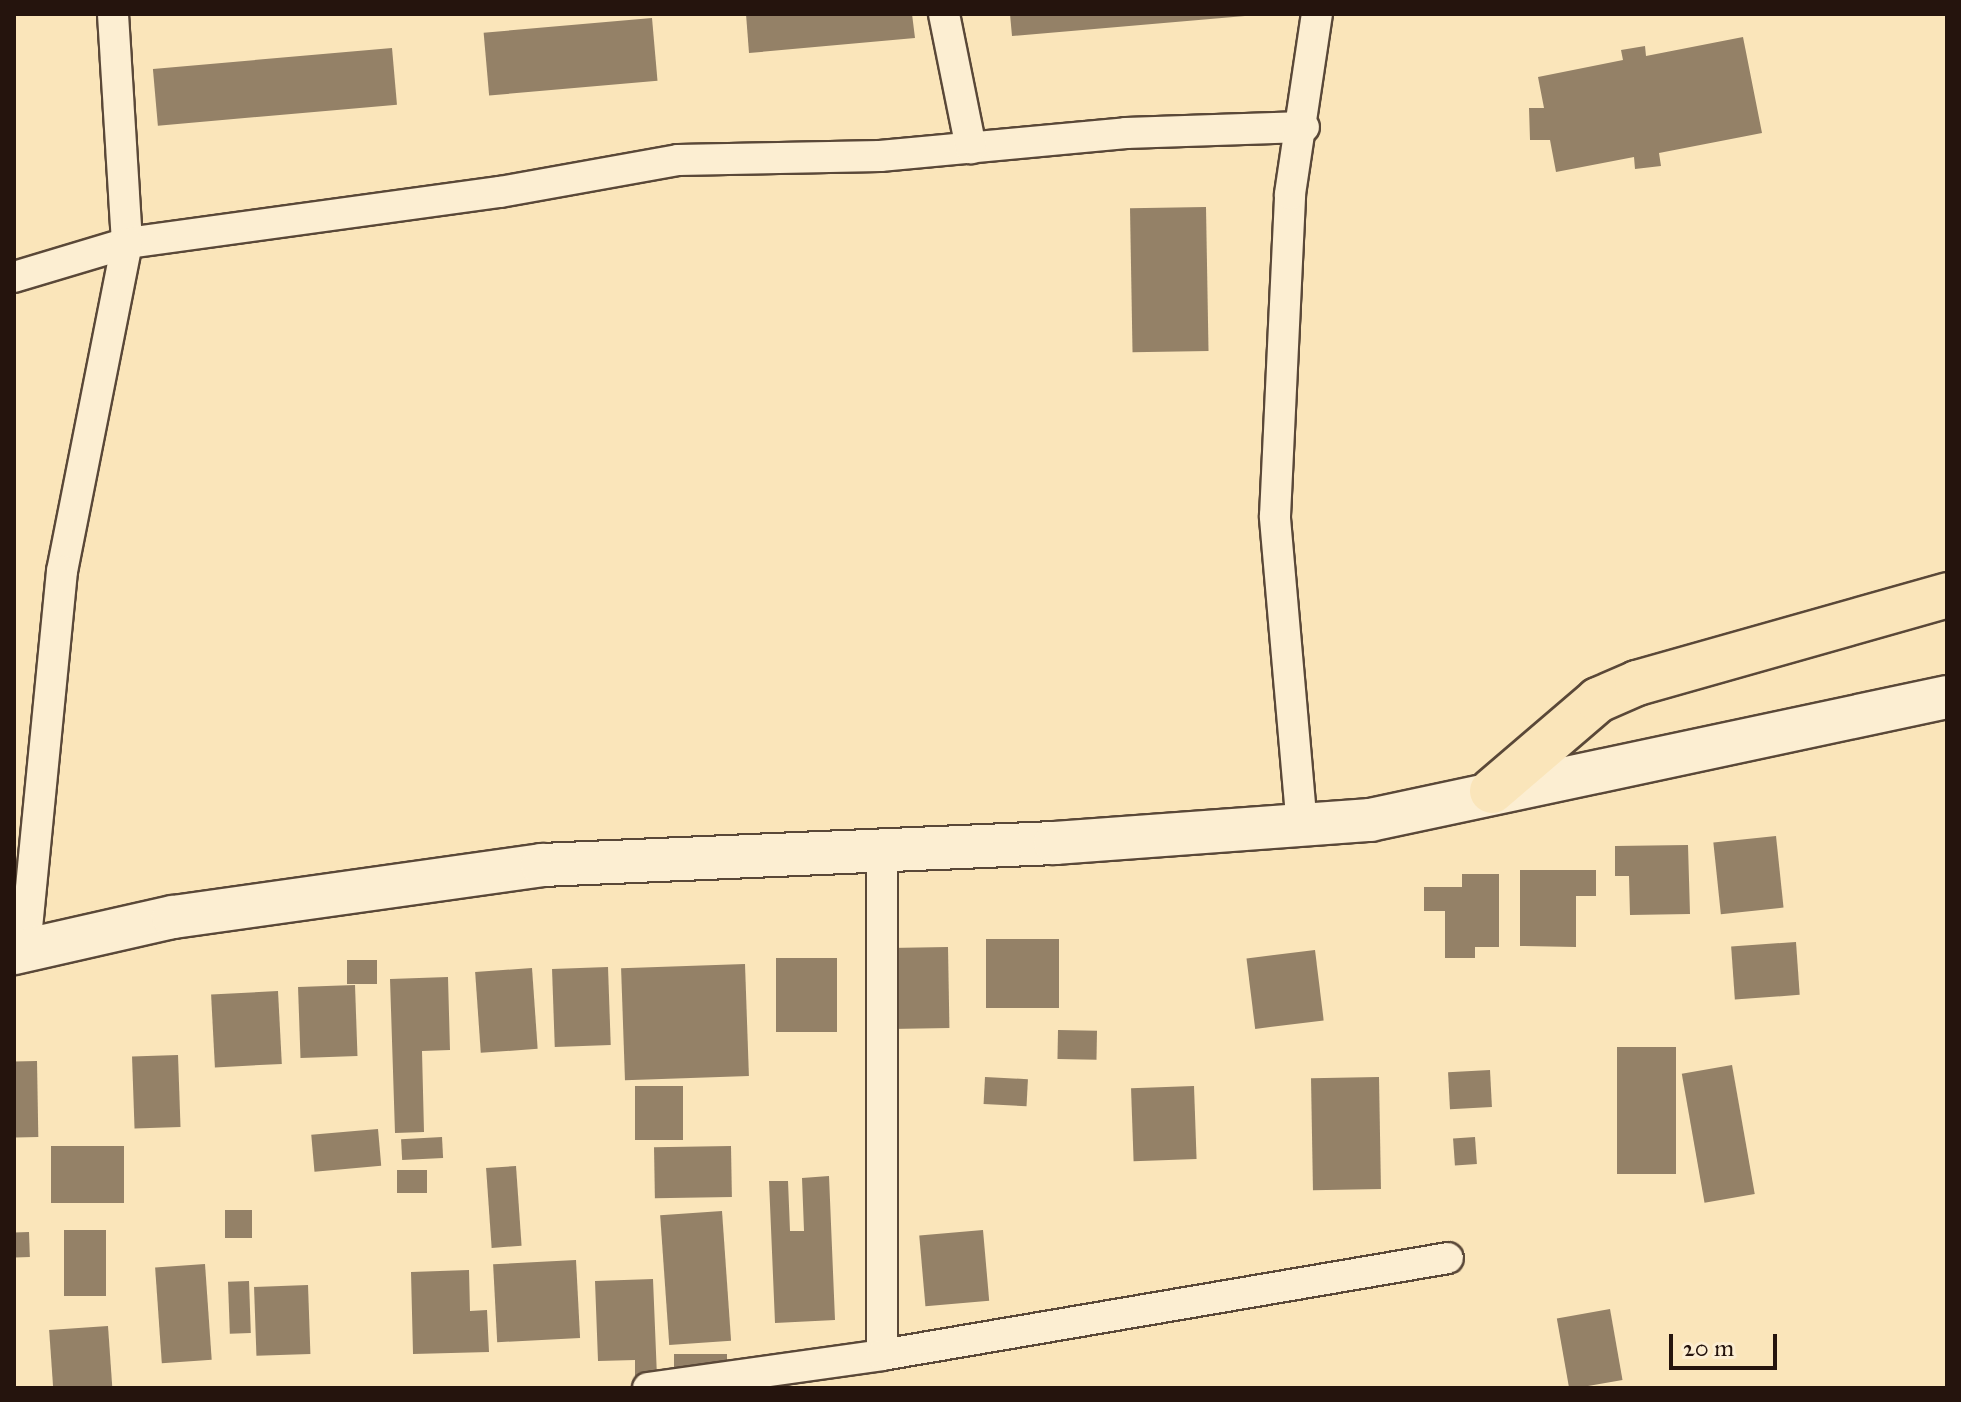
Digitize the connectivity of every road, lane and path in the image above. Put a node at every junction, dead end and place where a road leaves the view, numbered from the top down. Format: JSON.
{"nodes":[{"id":1,"x":113,"y":14,"type":"edge"},
{"id":2,"x":944,"y":14,"type":"edge"},
{"id":3,"x":1317,"y":14,"type":"edge"},
{"id":4,"x":1304,"y":127,"type":"junction"},
{"id":5,"x":971,"y":148,"type":"junction"},
{"id":6,"x":127,"y":243,"type":"junction"},
{"id":7,"x":14,"y":277,"type":"edge"},
{"id":8,"x":1947,"y":595,"type":"edge"},
{"id":9,"x":1947,"y":697,"type":"edge"},
{"id":10,"x":1492,"y":791,"type":"junction"},
{"id":11,"x":1302,"y":827,"type":"junction"},
{"id":12,"x":882,"y":852,"type":"junction"},
{"id":13,"x":19,"y":952,"type":"edge"},
{"id":14,"x":1448,"y":1258,"type":"dead end"},
{"id":15,"x":882,"y":1355,"type":"junction"},
{"id":16,"x":648,"y":1388,"type":"edge"}],
"edges":[{"from":1,"to":6,"type":"street"},
{"from":2,"to":5,"type":"street"},
{"from":3,"to":4,"type":"street"},
{"from":4,"to":5,"type":"street"},
{"from":4,"to":11,"type":"street"},
{"from":5,"to":6,"type":"street"},
{"from":6,"to":7,"type":"street"},
{"from":6,"to":13,"type":"street"},
{"from":8,"to":10,"type":"highway"},
{"from":9,"to":10,"type":"main road"},
{"from":10,"to":11,"type":"main road"},
{"from":11,"to":12,"type":"main road"},
{"from":12,"to":13,"type":"main road"},
{"from":12,"to":15,"type":"street"},
{"from":14,"to":15,"type":"street"},
{"from":15,"to":16,"type":"street"}]}
